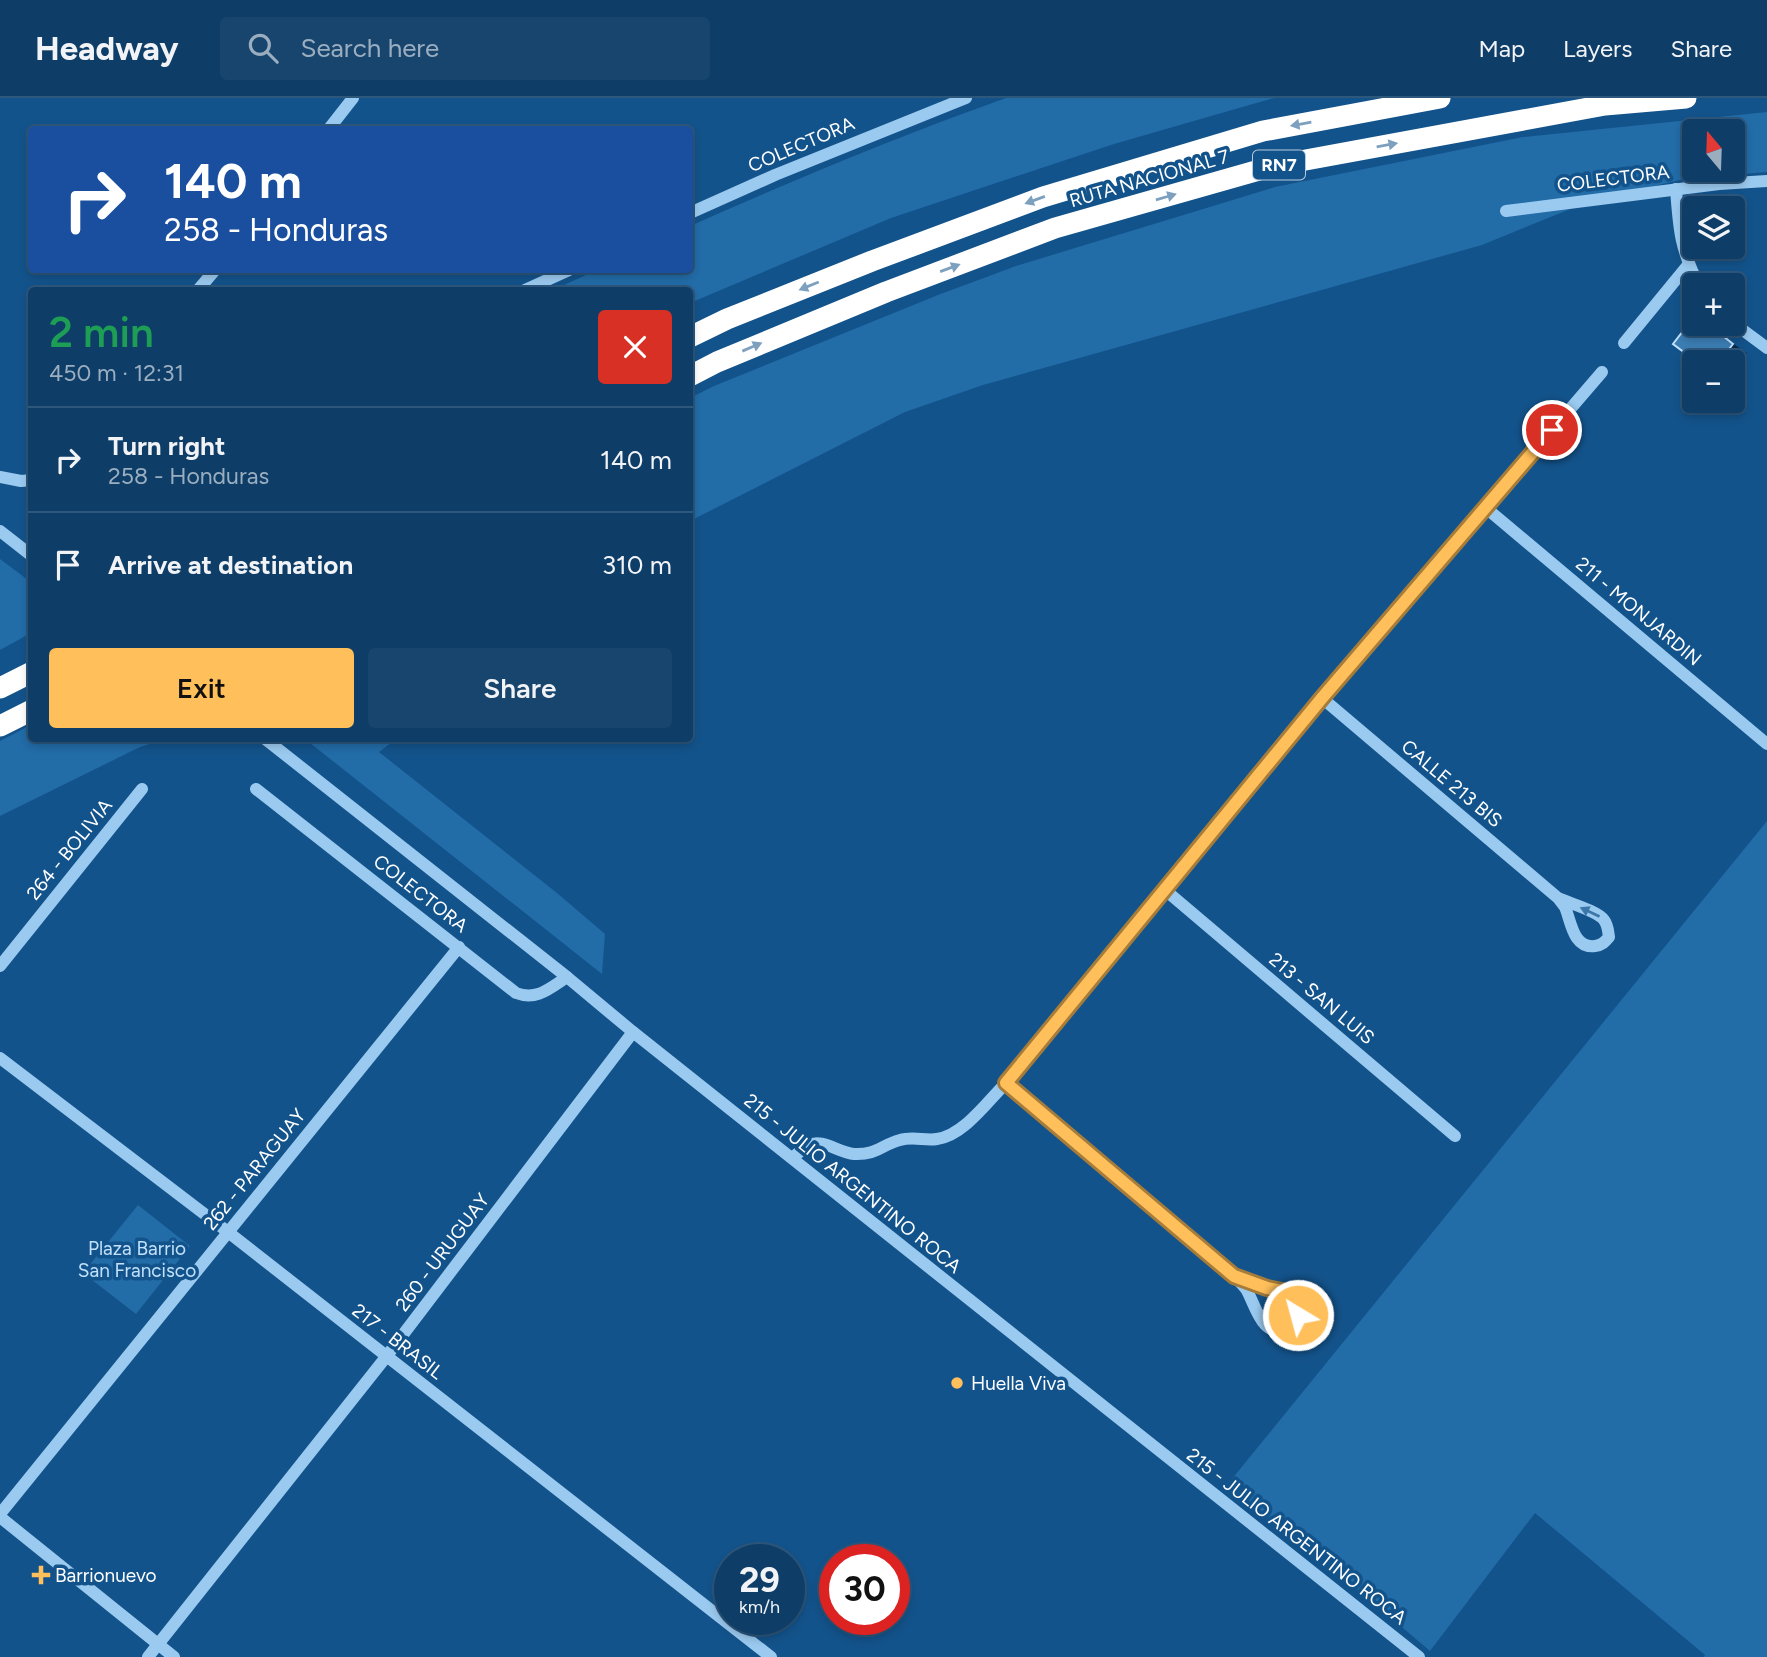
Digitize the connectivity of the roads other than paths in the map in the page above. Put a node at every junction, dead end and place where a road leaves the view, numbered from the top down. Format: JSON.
{"nodes":[{"id":1,"x":353,"y":98,"type":"edge"},
{"id":2,"x":966,"y":98,"type":"edge"},
{"id":3,"x":1440,"y":98,"type":"edge"},
{"id":4,"x":1686,"y":98,"type":"edge"},
{"id":5,"x":331,"y":126,"type":"edge"},
{"id":6,"x":1767,"y":180,"type":"edge"},
{"id":7,"x":1676,"y":189,"type":"junction"},
{"id":8,"x":1506,"y":211,"type":"dead end"},
{"id":9,"x":693,"y":212,"type":"edge"},
{"id":10,"x":1688,"y":265,"type":"junction"},
{"id":11,"x":212,"y":273,"type":"edge"},
{"id":12,"x":562,"y":273,"type":"edge"},
{"id":13,"x":1692,"y":273,"type":"edge"},
{"id":14,"x":201,"y":287,"type":"edge"},
{"id":15,"x":532,"y":287,"type":"edge"},
{"id":16,"x":727,"y":318,"type":"junction"},
{"id":17,"x":693,"y":329,"type":"edge"},
{"id":18,"x":1745,"y":332,"type":"edge"},
{"id":19,"x":693,"y":335,"type":"edge"},
{"id":20,"x":1624,"y":343,"type":"dead end"},
{"id":21,"x":1767,"y":348,"type":"edge"},
{"id":22,"x":1602,"y":372,"type":"dead end"},
{"id":23,"x":693,"y":374,"type":"edge"},
{"id":24,"x":0,"y":477,"type":"edge"},
{"id":25,"x":28,"y":480,"type":"edge"},
{"id":26,"x":1486,"y":508,"type":"junction"},
{"id":27,"x":0,"y":531,"type":"edge"},
{"id":28,"x":28,"y":553,"type":"edge"},
{"id":29,"x":28,"y":674,"type":"edge"},
{"id":30,"x":0,"y":688,"type":"edge"},
{"id":31,"x":1322,"y":698,"type":"junction"},
{"id":32,"x":28,"y":712,"type":"edge"},
{"id":33,"x":0,"y":726,"type":"edge"},
{"id":34,"x":269,"y":742,"type":"edge"},
{"id":35,"x":1767,"y":744,"type":"edge"},
{"id":36,"x":142,"y":789,"type":"dead end"},
{"id":37,"x":256,"y":789,"type":"dead end"},
{"id":38,"x":1164,"y":889,"type":"junction"},
{"id":39,"x":1558,"y":898,"type":"dead end"},
{"id":40,"x":459,"y":947,"type":"junction"},
{"id":41,"x":0,"y":966,"type":"edge"},
{"id":42,"x":567,"y":976,"type":"junction"},
{"id":43,"x":633,"y":1032,"type":"junction"},
{"id":44,"x":0,"y":1058,"type":"edge"},
{"id":45,"x":1006,"y":1083,"type":"junction"},
{"id":46,"x":1455,"y":1136,"type":"dead end"},
{"id":47,"x":792,"y":1158,"type":"junction"},
{"id":48,"x":228,"y":1232,"type":"junction"},
{"id":49,"x":1234,"y":1276,"type":"junction"},
{"id":50,"x":386,"y":1357,"type":"junction"},
{"id":51,"x":0,"y":1516,"type":"edge"},
{"id":52,"x":158,"y":1645,"type":"junction"},
{"id":53,"x":148,"y":1657,"type":"edge"},
{"id":54,"x":174,"y":1657,"type":"edge"},
{"id":55,"x":771,"y":1657,"type":"edge"},
{"id":56,"x":1419,"y":1657,"type":"edge"}],
"edges":[{"from":1,"to":5,"type":"street"},
{"from":2,"to":9,"type":"street","name":"COLECTORA"},
{"from":3,"to":16,"type":"highway","name":"RUTA NACIONAL 7","number":"RN7","one_way":true},
{"from":23,"to":4,"type":"highway","name":"RUTA NACIONAL 7","number":"RN7","one_way":true},
{"from":6,"to":7,"type":"street","name":"COLECTORA"},
{"from":7,"to":8,"type":"street","name":"COLECTORA"},
{"from":7,"to":10,"type":"street"},
{"from":10,"to":13,"type":"street"},
{"from":10,"to":20,"type":"street"},
{"from":11,"to":14,"type":"street"},
{"from":12,"to":15,"type":"street"},
{"from":16,"to":17,"type":"highway"},
{"from":16,"to":19,"type":"highway","name":"RUTA NACIONAL 7","number":"RN7"},
{"from":18,"to":21,"type":"street"},
{"from":22,"to":26,"type":"street"},
{"from":24,"to":25,"type":"street"},
{"from":26,"to":31,"type":"street"},
{"from":26,"to":35,"type":"street","name":"211 - MONJARDIN"},
{"from":27,"to":28,"type":"street"},
{"from":29,"to":30,"type":"highway"},
{"from":31,"to":38,"type":"street"},
{"from":31,"to":39,"type":"street","name":"CALLE 213 BIS"},
{"from":32,"to":33,"type":"highway"},
{"from":34,"to":42,"type":"street","name":"215 - JULIO ARGENTINO ROCA"},
{"from":36,"to":41,"type":"street","name":"264 - BOLIVIA"},
{"from":37,"to":40,"type":"street","name":"COLECTORA"},
{"from":38,"to":45,"type":"street"},
{"from":38,"to":46,"type":"street","name":"213 - SAN LUIS"},
{"from":40,"to":42,"type":"street","name":"COLECTORA"},
{"from":40,"to":48,"type":"street","name":"262 - PARAGUAY"},
{"from":42,"to":43,"type":"street","name":"215 - JULIO ARGENTINO ROCA"},
{"from":43,"to":47,"type":"street","name":"215 - JULIO ARGENTINO ROCA"},
{"from":43,"to":50,"type":"street","name":"260 - URUGUAY"},
{"from":44,"to":48,"type":"street","name":"217 - BRASIL"},
{"from":45,"to":47,"type":"street"},
{"from":45,"to":49,"type":"street"},
{"from":47,"to":56,"type":"street","name":"215 - JULIO ARGENTINO ROCA"},
{"from":48,"to":50,"type":"street","name":"217 - BRASIL"},
{"from":48,"to":51,"type":"street","name":"262 - PARAGUAY"},
{"from":49,"to":49,"type":"street"},
{"from":50,"to":52,"type":"street","name":"260 - URUGUAY"},
{"from":50,"to":55,"type":"street","name":"217 - BRASIL"},
{"from":51,"to":52,"type":"street"},
{"from":52,"to":53,"type":"street","name":"260 - URUGUAY"},
{"from":52,"to":54,"type":"street"}]}
